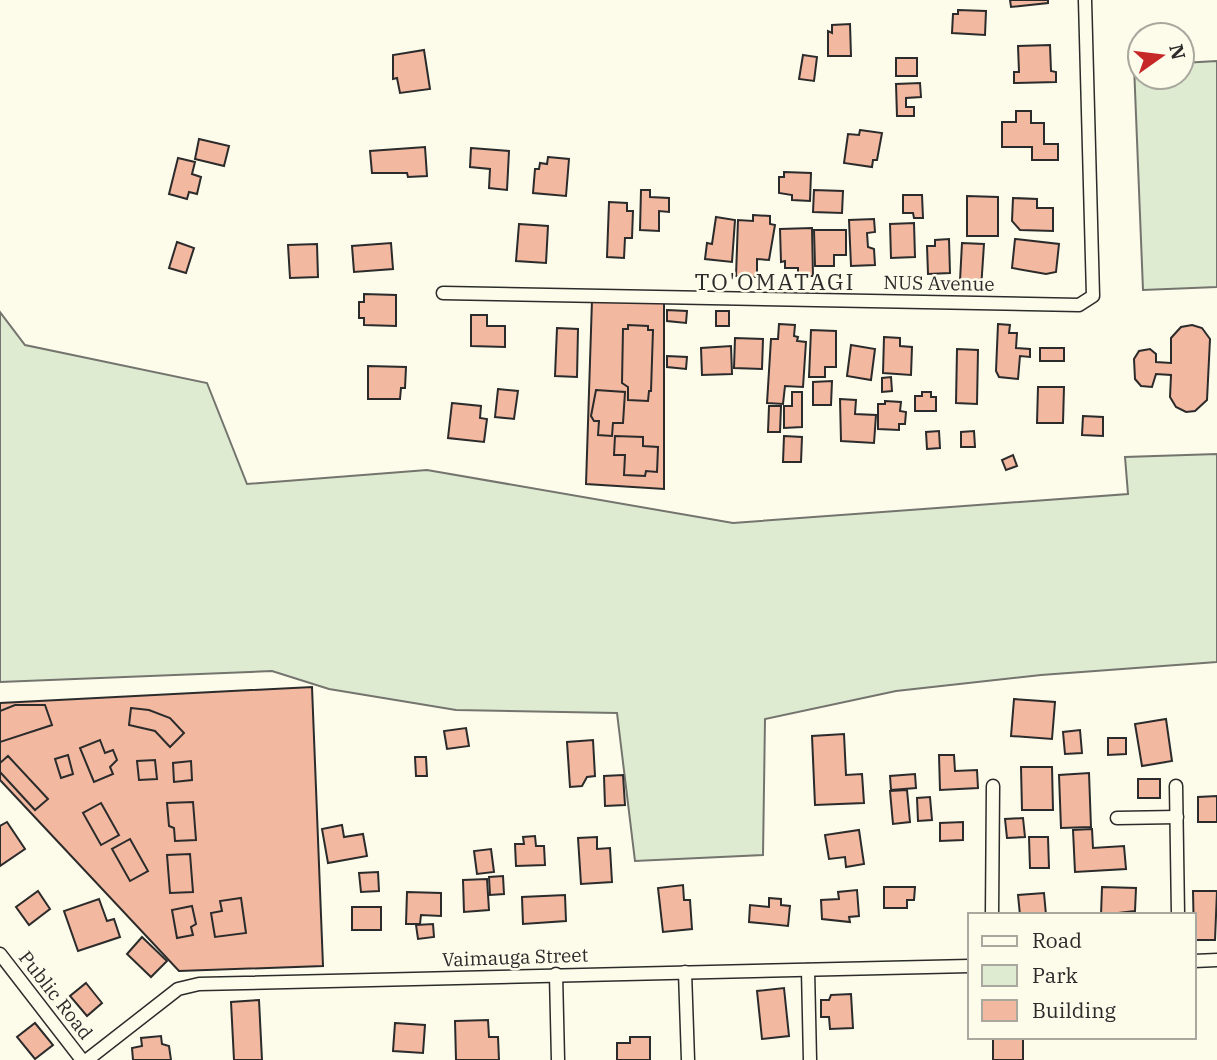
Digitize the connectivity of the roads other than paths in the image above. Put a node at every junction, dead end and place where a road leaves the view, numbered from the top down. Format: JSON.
{"nodes":[{"id":1,"x":1085,"y":0,"type":"edge"},
{"id":2,"x":443,"y":293,"type":"dead end"},
{"id":3,"x":993,"y":786,"type":"dead end"},
{"id":4,"x":1176,"y":786,"type":"dead end"},
{"id":5,"x":1177,"y":817,"type":"junction"},
{"id":6,"x":1117,"y":818,"type":"dead end"},
{"id":7,"x":992,"y":913,"type":"edge"},
{"id":8,"x":1178,"y":913,"type":"edge"},
{"id":9,"x":0,"y":954,"type":"edge"},
{"id":10,"x":1217,"y":960,"type":"edge"},
{"id":11,"x":1196,"y":961,"type":"edge"},
{"id":12,"x":968,"y":967,"type":"edge"},
{"id":13,"x":808,"y":970,"type":"junction"},
{"id":14,"x":685,"y":972,"type":"junction"},
{"id":15,"x":556,"y":974,"type":"junction"},
{"id":16,"x":84,"y":1060,"type":"edge"},
{"id":17,"x":558,"y":1060,"type":"edge"},
{"id":18,"x":688,"y":1060,"type":"edge"},
{"id":19,"x":810,"y":1060,"type":"edge"}],
"edges":[{"from":1,"to":2,"type":"street","name":"NUS Avenue"},
{"from":3,"to":7,"type":"street"},
{"from":4,"to":5,"type":"street"},
{"from":5,"to":6,"type":"street"},
{"from":5,"to":8,"type":"street"},
{"from":9,"to":16,"type":"street","name":"Public Road"},
{"from":10,"to":11,"type":"street"},
{"from":12,"to":13,"type":"street","name":"Vaimauga Street"},
{"from":13,"to":14,"type":"street","name":"Vaimauga Street"},
{"from":13,"to":19,"type":"street"},
{"from":14,"to":15,"type":"street","name":"Vaimauga Street"},
{"from":14,"to":18,"type":"street"},
{"from":15,"to":16,"type":"street","name":"Vaimauga Street"},
{"from":15,"to":17,"type":"street"}]}
